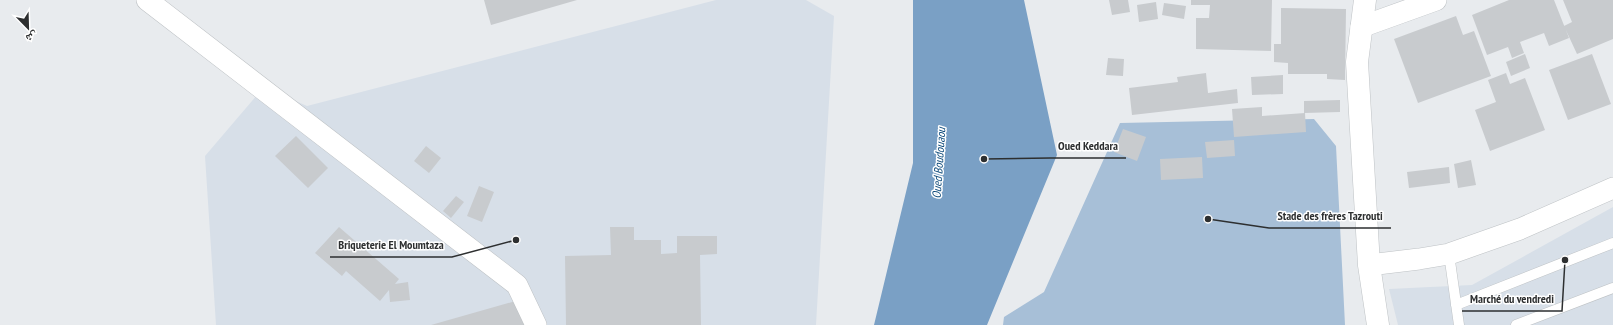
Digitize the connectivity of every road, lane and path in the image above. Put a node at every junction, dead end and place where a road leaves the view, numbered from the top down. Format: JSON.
{"nodes":[{"id":1,"x":146,"y":0,"type":"edge"},
{"id":2,"x":1365,"y":0,"type":"edge"},
{"id":3,"x":1436,"y":0,"type":"edge"},
{"id":4,"x":1361,"y":27,"type":"junction"},
{"id":5,"x":1613,"y":188,"type":"edge"},
{"id":6,"x":1613,"y":243,"type":"edge"},
{"id":7,"x":1449,"y":254,"type":"junction"},
{"id":8,"x":1369,"y":265,"type":"junction"},
{"id":9,"x":1613,"y":288,"type":"edge"},
{"id":10,"x":1456,"y":305,"type":"junction"},
{"id":11,"x":536,"y":325,"type":"edge"},
{"id":12,"x":1378,"y":325,"type":"edge"},
{"id":13,"x":1459,"y":325,"type":"edge"},
{"id":14,"x":1516,"y":325,"type":"edge"}],
"edges":[{"from":1,"to":11,"type":"street"},
{"from":2,"to":4,"type":"main road"},
{"from":3,"to":4,"type":"street"},
{"from":4,"to":8,"type":"main road"},
{"from":5,"to":7,"type":"street"},
{"from":6,"to":10,"type":"lane"},
{"from":7,"to":8,"type":"street"},
{"from":7,"to":10,"type":"lane"},
{"from":8,"to":12,"type":"main road"},
{"from":9,"to":14,"type":"lane"},
{"from":10,"to":13,"type":"lane"}]}
